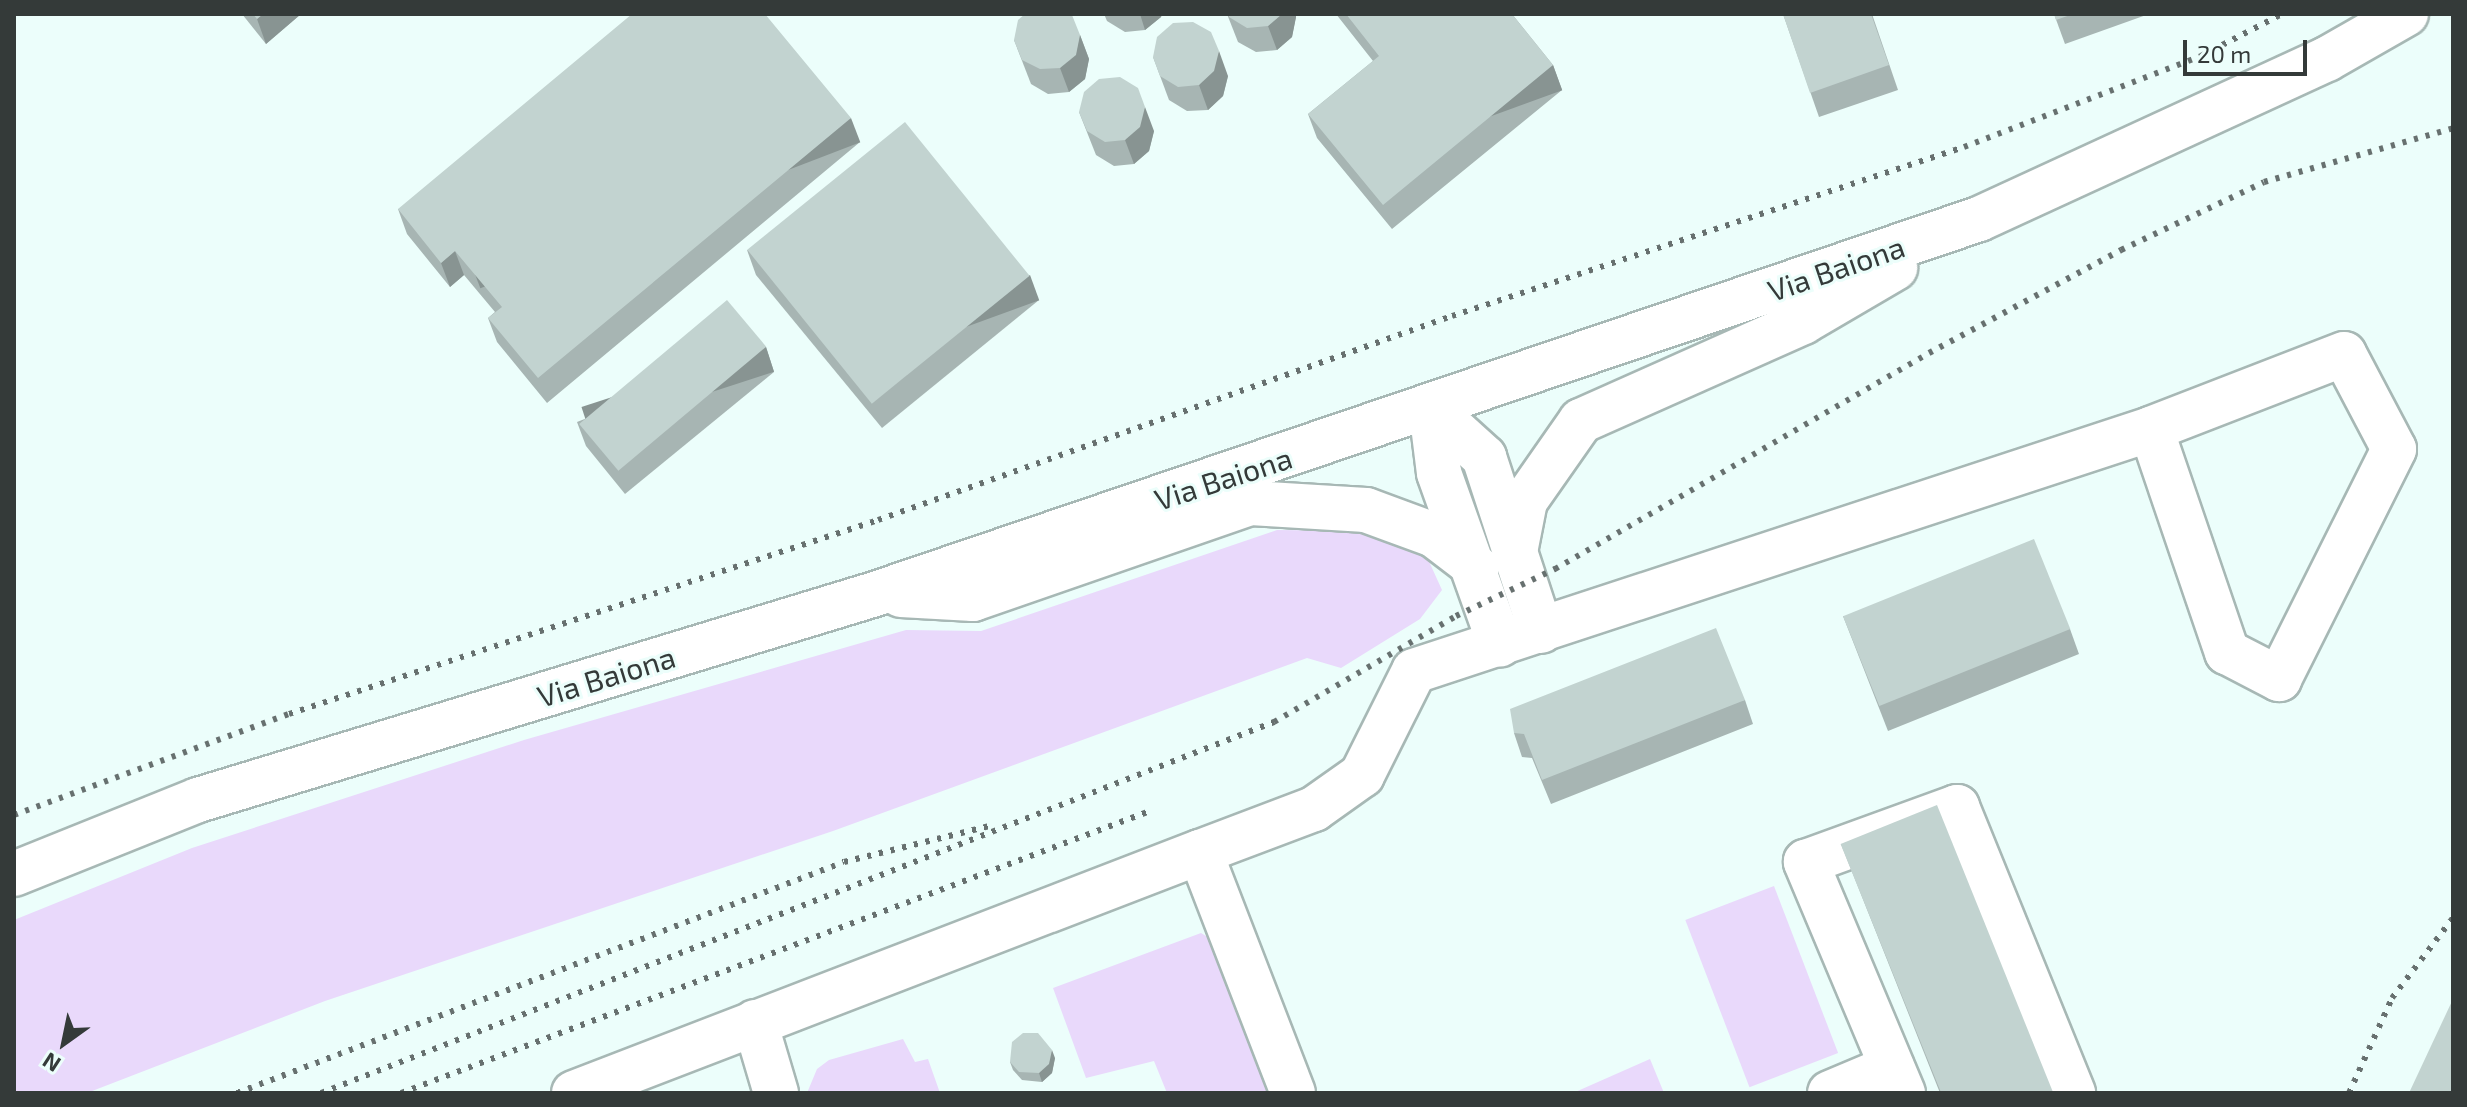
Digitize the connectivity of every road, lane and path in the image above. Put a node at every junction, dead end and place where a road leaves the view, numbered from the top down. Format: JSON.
{"nodes":[{"id":1,"x":2406,"y":14,"type":"edge"},
{"id":2,"x":1979,"y":219,"type":"junction"},
{"id":3,"x":1431,"y":409,"type":"junction"},
{"id":4,"x":2151,"y":429,"type":"junction"},
{"id":5,"x":1516,"y":547,"type":"junction"},
{"id":6,"x":1477,"y":568,"type":"junction"},
{"id":7,"x":875,"y":594,"type":"junction"},
{"id":8,"x":1541,"y":631,"type":"junction"},
{"id":9,"x":1500,"y":644,"type":"junction"},
{"id":10,"x":1200,"y":852,"type":"junction"},
{"id":11,"x":14,"y":874,"type":"edge"},
{"id":12,"x":755,"y":1022,"type":"junction"},
{"id":13,"x":1897,"y":1080,"type":"edge"},
{"id":14,"x":769,"y":1091,"type":"edge"},
{"id":15,"x":574,"y":1093,"type":"edge"},
{"id":16,"x":1293,"y":1093,"type":"edge"},
{"id":17,"x":1830,"y":1093,"type":"edge"},
{"id":18,"x":2073,"y":1093,"type":"edge"}],
"edges":[{"from":1,"to":2,"type":"street","name":"Via Baiona"},
{"from":2,"to":3,"type":"street","name":"Via Baiona"},
{"from":2,"to":5,"type":"street"},
{"from":3,"to":5,"type":"street"},
{"from":3,"to":6,"type":"street"},
{"from":3,"to":7,"type":"street","name":"Via Baiona"},
{"from":4,"to":4,"type":"street"},
{"from":4,"to":8,"type":"street"},
{"from":5,"to":8,"type":"street"},
{"from":6,"to":7,"type":"street"},
{"from":6,"to":9,"type":"street"},
{"from":7,"to":11,"type":"street","name":"Via Baiona"},
{"from":8,"to":9,"type":"street"},
{"from":9,"to":10,"type":"street"},
{"from":10,"to":12,"type":"street"},
{"from":10,"to":16,"type":"street"},
{"from":12,"to":14,"type":"street"},
{"from":12,"to":15,"type":"street"},
{"from":13,"to":17,"type":"street"},
{"from":13,"to":18,"type":"street"}]}
